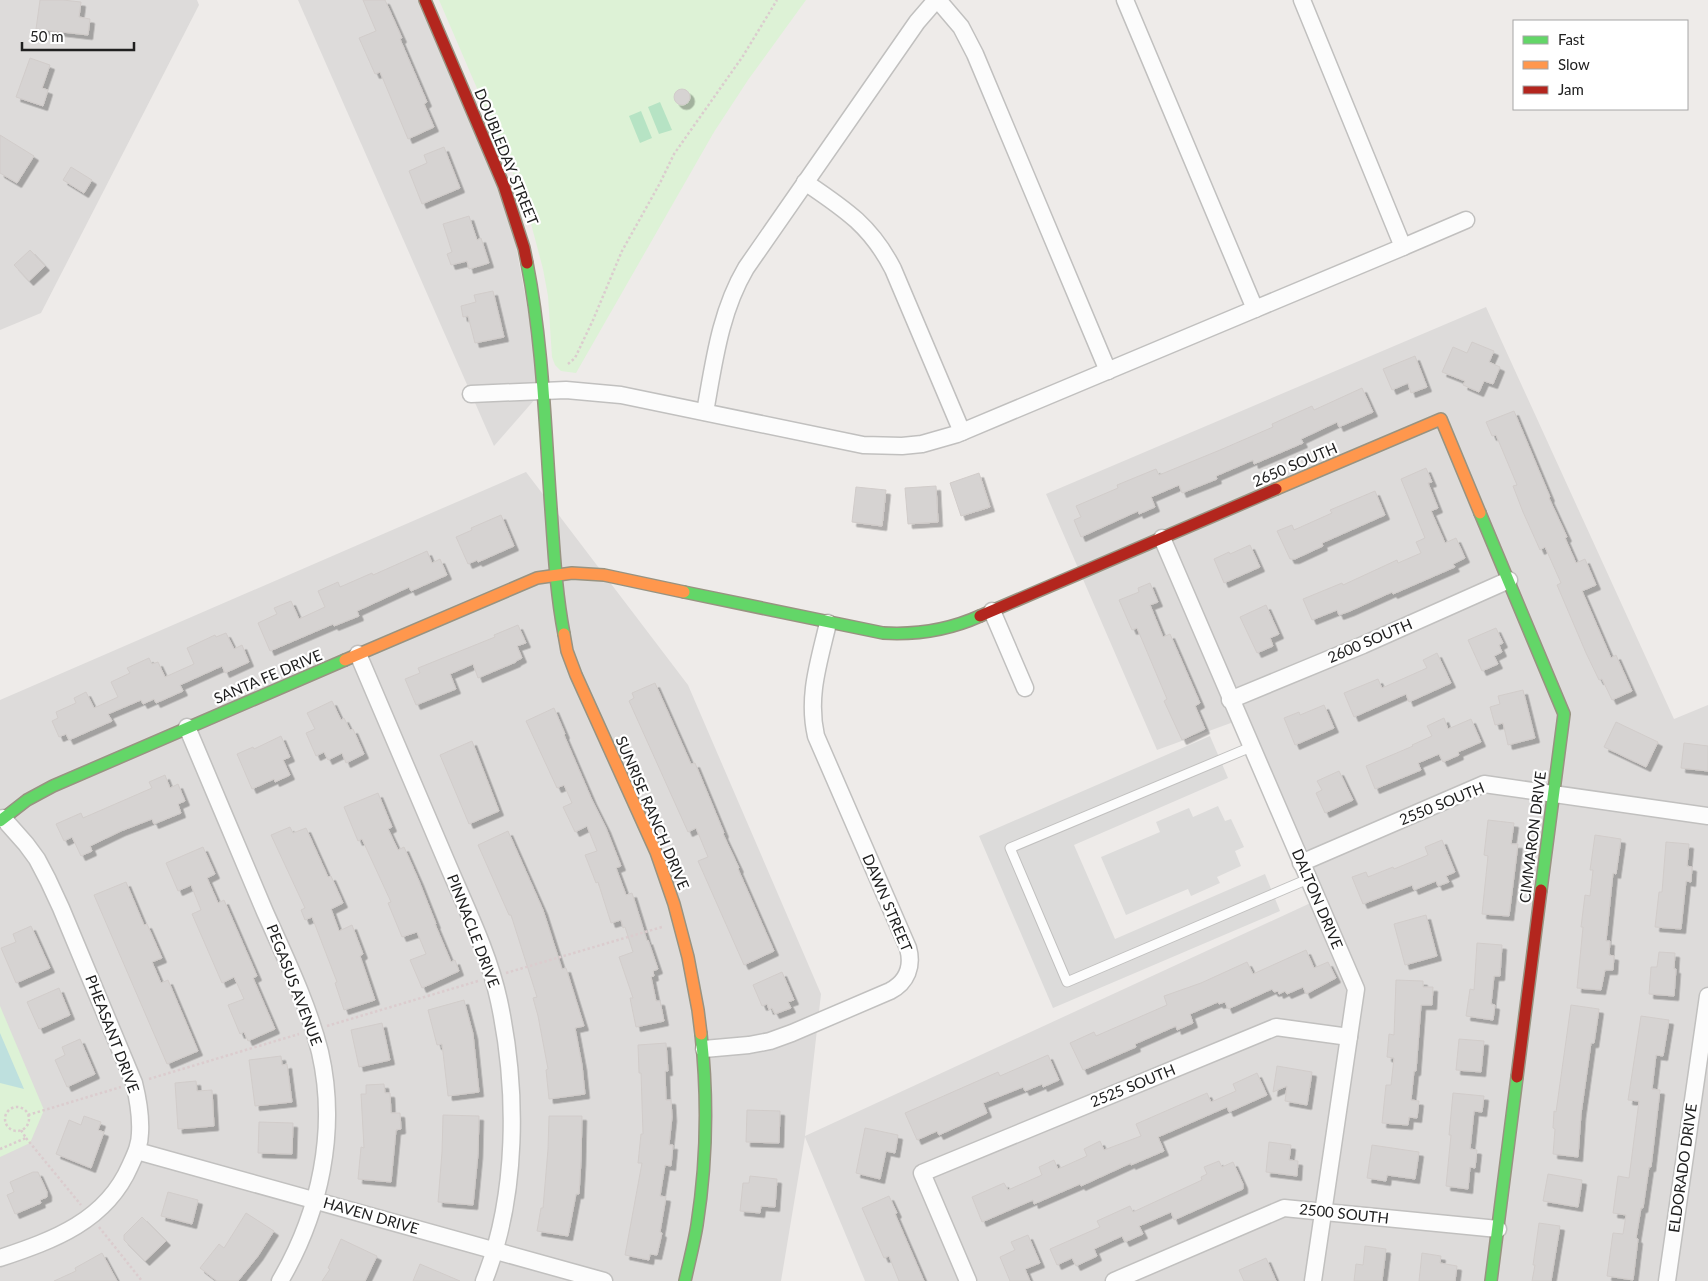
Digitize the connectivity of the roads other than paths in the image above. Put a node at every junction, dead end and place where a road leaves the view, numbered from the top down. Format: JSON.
{"nodes":[{"id":1,"x":425,"y":0,"type":"edge"},
{"id":2,"x":937,"y":0,"type":"edge"},
{"id":3,"x":1125,"y":0,"type":"edge"},
{"id":4,"x":1302,"y":0,"type":"edge"},
{"id":5,"x":805,"y":182,"type":"junction"},
{"id":6,"x":1466,"y":220,"type":"dead end"},
{"id":7,"x":1404,"y":247,"type":"junction"},
{"id":8,"x":1255,"y":309,"type":"junction"},
{"id":9,"x":1108,"y":370,"type":"junction"},
{"id":10,"x":544,"y":390,"type":"junction"},
{"id":11,"x":472,"y":394,"type":"dead end"},
{"id":12,"x":704,"y":412,"type":"junction"},
{"id":13,"x":1441,"y":419,"type":"joint"},
{"id":14,"x":962,"y":432,"type":"junction"},
{"id":15,"x":1162,"y":538,"type":"junction"},
{"id":16,"x":555,"y":574,"type":"junction"},
{"id":17,"x":1509,"y":580,"type":"junction"},
{"id":18,"x":992,"y":611,"type":"junction"},
{"id":19,"x":828,"y":623,"type":"junction"},
{"id":20,"x":358,"y":654,"type":"junction"},
{"id":21,"x":1025,"y":688,"type":"dead end"},
{"id":22,"x":1230,"y":700,"type":"junction"},
{"id":23,"x":187,"y":728,"type":"junction"},
{"id":24,"x":1251,"y":747,"type":"junction"},
{"id":25,"x":1554,"y":794,"type":"junction"},
{"id":26,"x":1708,"y":816,"type":"edge"},
{"id":27,"x":2,"y":819,"type":"edge"},
{"id":28,"x":1301,"y":863,"type":"junction"},
{"id":29,"x":1308,"y":879,"type":"junction"},
{"id":30,"x":1708,"y":996,"type":"edge"},
{"id":31,"x":1349,"y":1037,"type":"junction"},
{"id":32,"x":704,"y":1049,"type":"junction"},
{"id":33,"x":137,"y":1151,"type":"junction"},
{"id":34,"x":316,"y":1201,"type":"junction"},
{"id":35,"x":1324,"y":1211,"type":"junction"},
{"id":36,"x":1498,"y":1229,"type":"junction"},
{"id":37,"x":496,"y":1251,"type":"junction"},
{"id":38,"x":0,"y":1258,"type":"edge"},
{"id":39,"x":280,"y":1281,"type":"edge"},
{"id":40,"x":484,"y":1281,"type":"edge"},
{"id":41,"x":604,"y":1281,"type":"edge"},
{"id":42,"x":685,"y":1281,"type":"edge"},
{"id":43,"x":968,"y":1281,"type":"edge"},
{"id":44,"x":1114,"y":1281,"type":"edge"},
{"id":45,"x":1313,"y":1281,"type":"edge"},
{"id":46,"x":1491,"y":1281,"type":"edge"},
{"id":47,"x":1667,"y":1281,"type":"edge"}],
"edges":[{"from":1,"to":10,"type":"street","name":"DOUBLEDAY STREET"},
{"from":2,"to":5,"type":"street"},
{"from":2,"to":9,"type":"street"},
{"from":3,"to":8,"type":"street"},
{"from":4,"to":7,"type":"street"},
{"from":5,"to":12,"type":"street"},
{"from":5,"to":14,"type":"street"},
{"from":6,"to":7,"type":"street"},
{"from":7,"to":8,"type":"street"},
{"from":8,"to":9,"type":"street"},
{"from":9,"to":14,"type":"street"},
{"from":10,"to":11,"type":"street"},
{"from":10,"to":12,"type":"street"},
{"from":10,"to":16,"type":"street","name":"SUNRISE RANCH DRIVE"},
{"from":12,"to":14,"type":"street"},
{"from":13,"to":15,"type":"street","name":"2650 SOUTH"},
{"from":13,"to":17,"type":"street","name":"CIMMARON DRIVE"},
{"from":15,"to":18,"type":"street","name":"2650 SOUTH"},
{"from":15,"to":22,"type":"street","name":"DALTON DRIVE"},
{"from":16,"to":19,"type":"street","name":"SANTA FE DRIVE"},
{"from":16,"to":20,"type":"street","name":"SANTA FE DRIVE"},
{"from":16,"to":32,"type":"street","name":"SUNRISE RANCH DRIVE"},
{"from":17,"to":22,"type":"street","name":"2600 SOUTH"},
{"from":17,"to":25,"type":"street","name":"CIMMARON DRIVE"},
{"from":18,"to":19,"type":"street","name":"2650 SOUTH"},
{"from":18,"to":21,"type":"street"},
{"from":19,"to":32,"type":"street","name":"DAWN STREET"},
{"from":20,"to":23,"type":"street","name":"SANTA FE DRIVE"},
{"from":20,"to":37,"type":"street","name":"PINNACLE DRIVE"},
{"from":22,"to":24,"type":"street","name":"DALTON DRIVE"},
{"from":23,"to":27,"type":"street","name":"SANTA FE DRIVE"},
{"from":23,"to":34,"type":"street","name":"PEGASUS AVENUE"},
{"from":24,"to":28,"type":"street","name":"DALTON DRIVE"},
{"from":24,"to":29,"type":"lane"},
{"from":25,"to":26,"type":"street","name":"2550 SOUTH"},
{"from":25,"to":28,"type":"street","name":"2550 SOUTH"},
{"from":25,"to":36,"type":"street","name":"CIMMARON DRIVE"},
{"from":27,"to":33,"type":"street","name":"PHEASANT DRIVE"},
{"from":28,"to":29,"type":"street","name":"DALTON DRIVE"},
{"from":29,"to":31,"type":"street","name":"DALTON DRIVE"},
{"from":30,"to":47,"type":"street","name":"ELDORADO DRIVE"},
{"from":31,"to":35,"type":"street","name":"DALTON DRIVE"},
{"from":31,"to":43,"type":"street","name":"2525 SOUTH"},
{"from":32,"to":42,"type":"street","name":"SUNRISE RANCH DRIVE"},
{"from":33,"to":34,"type":"street","name":"HAVEN DRIVE"},
{"from":33,"to":38,"type":"street","name":"PHEASANT DRIVE"},
{"from":34,"to":37,"type":"street","name":"HAVEN DRIVE"},
{"from":34,"to":39,"type":"street","name":"PEGASUS AVENUE"},
{"from":35,"to":36,"type":"street","name":"2500 SOUTH"},
{"from":35,"to":44,"type":"street","name":"2500 SOUTH"},
{"from":35,"to":45,"type":"street","name":"DALTON DRIVE"},
{"from":36,"to":46,"type":"street","name":"CIMMARON DRIVE"},
{"from":37,"to":40,"type":"street","name":"PINNACLE DRIVE"},
{"from":37,"to":41,"type":"street","name":"HAVEN DRIVE"}]}
